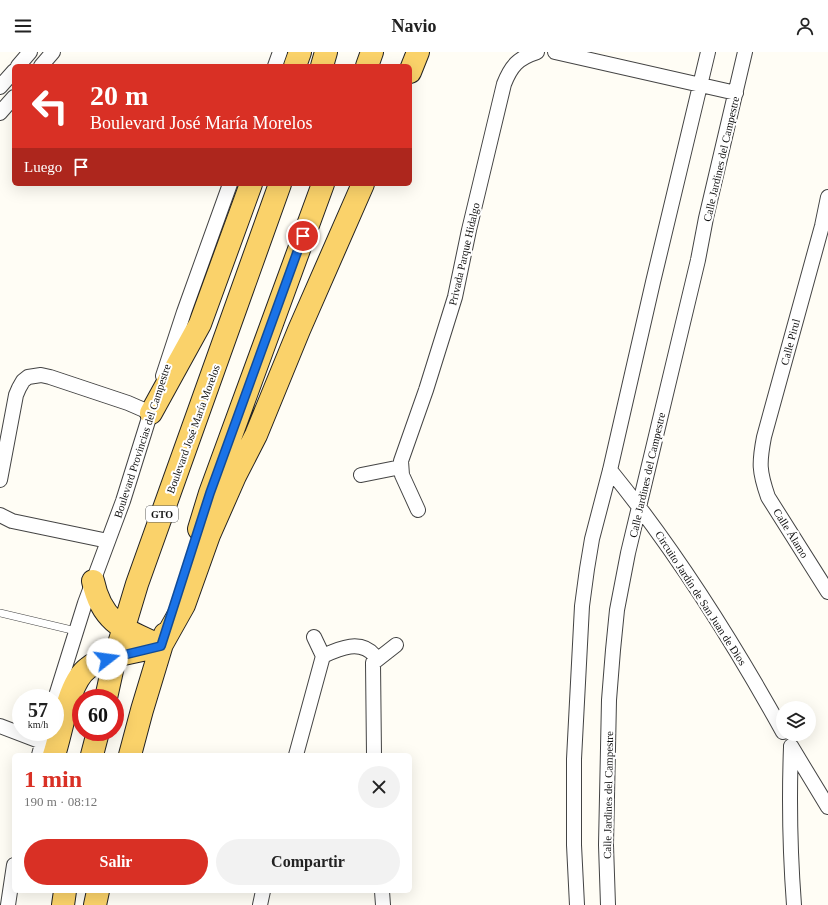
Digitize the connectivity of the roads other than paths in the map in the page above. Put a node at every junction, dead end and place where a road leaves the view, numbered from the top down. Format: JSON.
{"nodes":[{"id":1,"x":30,"y":52,"type":"edge"},
{"id":2,"x":53,"y":52,"type":"edge"},
{"id":3,"x":280,"y":52,"type":"edge"},
{"id":4,"x":300,"y":52,"type":"edge"},
{"id":5,"x":326,"y":52,"type":"edge"},
{"id":6,"x":372,"y":52,"type":"edge"},
{"id":7,"x":418,"y":52,"type":"edge"},
{"id":8,"x":537,"y":52,"type":"edge"},
{"id":9,"x":555,"y":52,"type":"edge"},
{"id":10,"x":708,"y":52,"type":"edge"},
{"id":11,"x":746,"y":52,"type":"edge"},
{"id":12,"x":20,"y":64,"type":"edge"},
{"id":13,"x":43,"y":64,"type":"edge"},
{"id":14,"x":276,"y":64,"type":"edge"},
{"id":15,"x":295,"y":64,"type":"edge"},
{"id":16,"x":323,"y":64,"type":"edge"},
{"id":17,"x":368,"y":64,"type":"edge"},
{"id":18,"x":412,"y":67,"type":"edge"},
{"id":19,"x":12,"y":73,"type":"edge"},
{"id":20,"x":701,"y":86,"type":"junction"},
{"id":21,"x":0,"y":87,"type":"edge"},
{"id":22,"x":736,"y":93,"type":"junction"},
{"id":23,"x":12,"y":99,"type":"edge"},
{"id":24,"x":0,"y":113,"type":"edge"},
{"id":25,"x":229,"y":186,"type":"edge"},
{"id":26,"x":250,"y":186,"type":"edge"},
{"id":27,"x":279,"y":186,"type":"edge"},
{"id":28,"x":322,"y":186,"type":"edge"},
{"id":29,"x":362,"y":186,"type":"edge"},
{"id":30,"x":828,"y":197,"type":"edge"},
{"id":31,"x":825,"y":232,"type":"edge"},
{"id":32,"x":151,"y":413,"type":"junction"},
{"id":33,"x":401,"y":467,"type":"junction"},
{"id":34,"x":610,"y":470,"type":"junction"},
{"id":35,"x":760,"y":471,"type":"joint"},
{"id":36,"x":361,"y":475,"type":"dead end"},
{"id":37,"x":0,"y":480,"type":"edge"},
{"id":38,"x":640,"y":506,"type":"junction"},
{"id":39,"x":418,"y":510,"type":"dead end"},
{"id":40,"x":0,"y":515,"type":"edge"},
{"id":41,"x":108,"y":541,"type":"junction"},
{"id":42,"x":93,"y":581,"type":"junction"},
{"id":43,"x":828,"y":592,"type":"edge"},
{"id":44,"x":0,"y":613,"type":"edge"},
{"id":45,"x":123,"y":629,"type":"junction"},
{"id":46,"x":76,"y":631,"type":"junction"},
{"id":47,"x":314,"y":637,"type":"dead end"},
{"id":48,"x":396,"y":645,"type":"dead end"},
{"id":49,"x":161,"y":646,"type":"junction"},
{"id":50,"x":323,"y":656,"type":"junction"},
{"id":51,"x":115,"y":657,"type":"junction"},
{"id":52,"x":373,"y":663,"type":"junction"},
{"id":53,"x":58,"y":689,"type":"edge"},
{"id":54,"x":108,"y":689,"type":"edge"},
{"id":55,"x":776,"y":719,"type":"edge"},
{"id":56,"x":0,"y":726,"type":"edge"},
{"id":57,"x":96,"y":741,"type":"edge"},
{"id":58,"x":788,"y":741,"type":"edge"},
{"id":59,"x":45,"y":746,"type":"edge"},
{"id":60,"x":791,"y":747,"type":"junction"},
{"id":61,"x":93,"y":753,"type":"edge"},
{"id":62,"x":131,"y":753,"type":"edge"},
{"id":63,"x":297,"y":753,"type":"edge"},
{"id":64,"x":374,"y":753,"type":"edge"},
{"id":65,"x":828,"y":807,"type":"edge"},
{"id":66,"x":12,"y":869,"type":"edge"},
{"id":67,"x":6,"y":880,"type":"edge"},
{"id":68,"x":65,"y":893,"type":"edge"},
{"id":69,"x":98,"y":893,"type":"edge"},
{"id":70,"x":262,"y":893,"type":"edge"},
{"id":71,"x":382,"y":893,"type":"edge"},
{"id":72,"x":8,"y":905,"type":"edge"},
{"id":73,"x":63,"y":905,"type":"edge"},
{"id":74,"x":95,"y":905,"type":"edge"},
{"id":75,"x":260,"y":905,"type":"edge"},
{"id":76,"x":383,"y":905,"type":"edge"},
{"id":77,"x":577,"y":905,"type":"edge"},
{"id":78,"x":608,"y":905,"type":"edge"},
{"id":79,"x":794,"y":905,"type":"edge"}],
"edges":[{"from":1,"to":12,"type":"street"},
{"from":2,"to":13,"type":"street"},
{"from":3,"to":14,"type":"street"},
{"from":4,"to":15,"type":"main road"},
{"from":5,"to":16,"type":"main road"},
{"from":6,"to":17,"type":"main road"},
{"from":7,"to":18,"type":"main road"},
{"from":8,"to":33,"type":"street","name":"Privada Parque Hidalgo"},
{"from":9,"to":20,"type":"street"},
{"from":10,"to":20,"type":"street"},
{"from":11,"to":22,"type":"street","name":"Calle Jardines del Campestre"},
{"from":19,"to":21,"type":"street"},
{"from":20,"to":22,"type":"street"},
{"from":20,"to":34,"type":"street"},
{"from":22,"to":38,"type":"street","name":"Calle Jardines del Campestre"},
{"from":23,"to":24,"type":"street"},
{"from":25,"to":32,"type":"street","name":"Boulevard Provincias del Campestre"},
{"from":26,"to":32,"type":"main road"},
{"from":27,"to":45,"type":"main road","name":"Boulevard José María Morelos","number":"GTO"},
{"from":28,"to":49,"type":"main road"},
{"from":29,"to":49,"type":"main road"},
{"from":30,"to":31,"type":"street","name":"Calle Pirul"},
{"from":31,"to":35,"type":"street","name":"Calle Pirul"},
{"from":32,"to":37,"type":"street"},
{"from":32,"to":41,"type":"street","name":"Boulevard Provincias del Campestre"},
{"from":33,"to":36,"type":"street"},
{"from":33,"to":39,"type":"street"},
{"from":34,"to":38,"type":"street","name":"Circuito Jardín de San Juan de Dios"},
{"from":34,"to":77,"type":"street"},
{"from":35,"to":43,"type":"street","name":"Calle Álamo"},
{"from":38,"to":55,"type":"street","name":"Circuito Jardín de San Juan de Dios"},
{"from":38,"to":78,"type":"street","name":"Calle Jardines del Campestre"},
{"from":40,"to":41,"type":"street"},
{"from":41,"to":42,"type":"street","name":"Boulevard Provincias del Campestre"},
{"from":42,"to":45,"type":"main road"},
{"from":42,"to":46,"type":"street","name":"Boulevard Provincias del Campestre"},
{"from":44,"to":46,"type":"lane"},
{"from":45,"to":49,"type":"main road"},
{"from":45,"to":51,"type":"main road","name":"Boulevard José María Morelos","number":"GTO"},
{"from":46,"to":53,"type":"street","name":"Boulevard Provincias del Campestre"},
{"from":47,"to":50,"type":"street"},
{"from":48,"to":52,"type":"street"},
{"from":49,"to":51,"type":"main road"},
{"from":49,"to":62,"type":"main road"},
{"from":50,"to":52,"type":"street"},
{"from":50,"to":63,"type":"street"},
{"from":51,"to":54,"type":"main road","name":"Boulevard José María Morelos","number":"GTO"},
{"from":51,"to":59,"type":"main road"},
{"from":52,"to":64,"type":"street"},
{"from":56,"to":59,"type":"street"},
{"from":57,"to":61,"type":"main road"},
{"from":58,"to":60,"type":"street","name":"Circuito Jardín de San Juan de Dios"},
{"from":60,"to":65,"type":"street","name":"Circuito Jardín de San Juan de Dios"},
{"from":60,"to":79,"type":"street","name":"Circuito Jardín de San Juan de Dios"},
{"from":66,"to":67,"type":"street"},
{"from":67,"to":72,"type":"street"},
{"from":68,"to":73,"type":"main road"},
{"from":69,"to":74,"type":"main road"},
{"from":70,"to":75,"type":"street"},
{"from":71,"to":76,"type":"street"}]}
